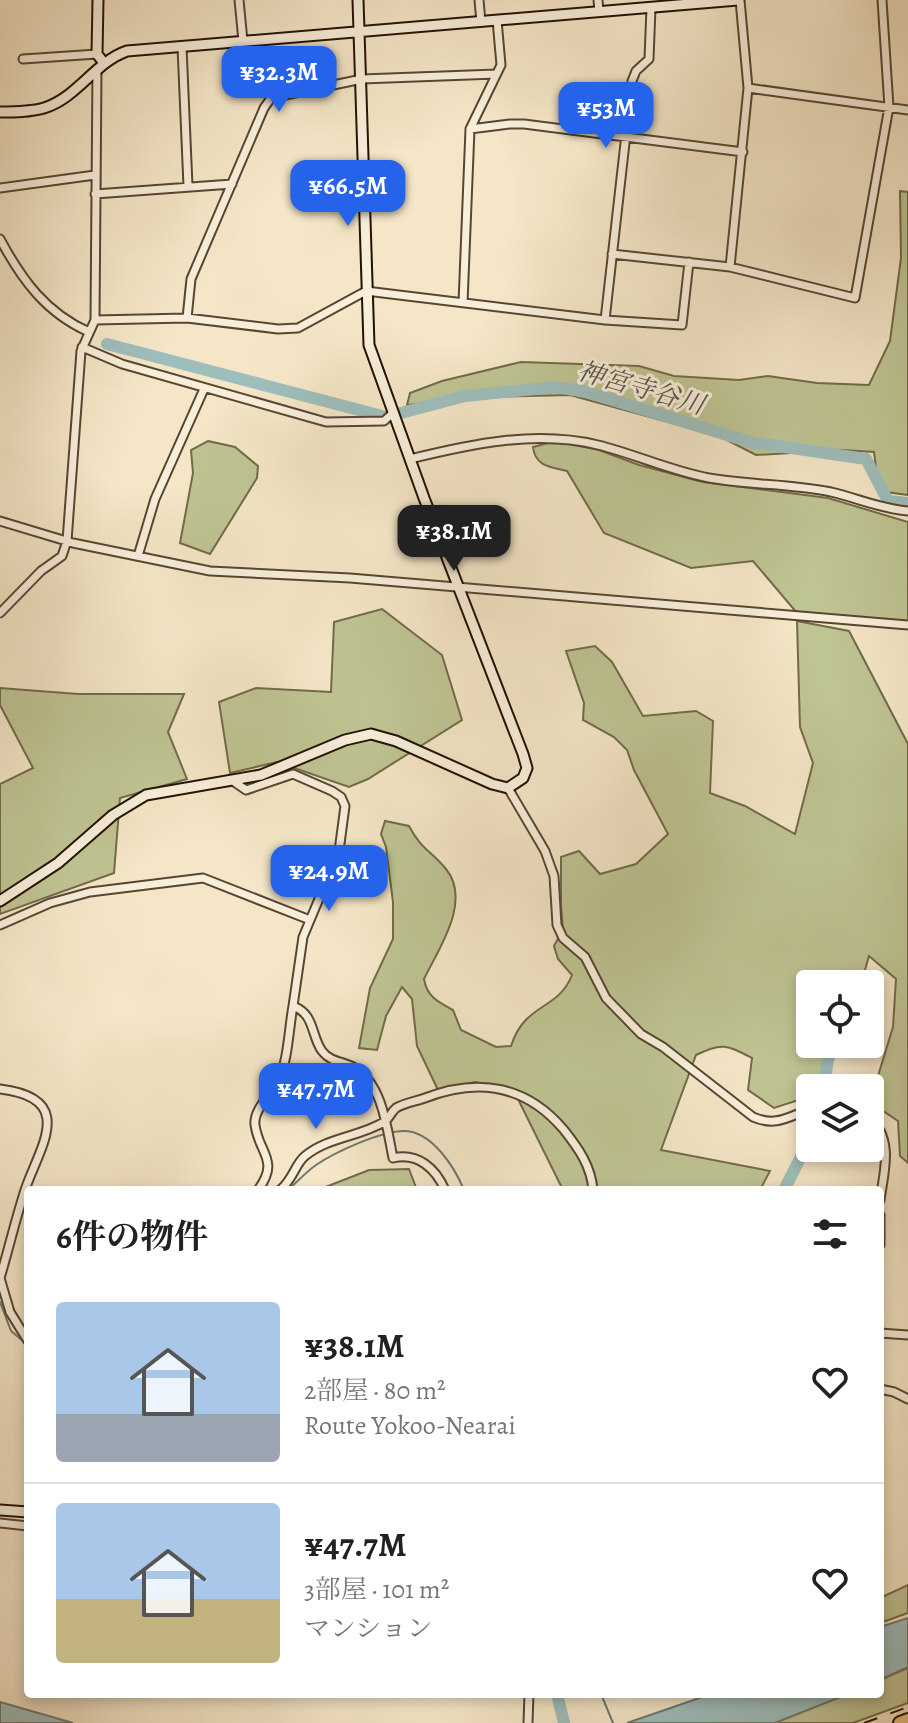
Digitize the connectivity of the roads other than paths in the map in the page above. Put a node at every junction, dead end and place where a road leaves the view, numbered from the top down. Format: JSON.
{"nodes":[{"id":1,"x":98,"y":0,"type":"edge"},
{"id":2,"x":239,"y":0,"type":"edge"},
{"id":3,"x":358,"y":0,"type":"edge"},
{"id":4,"x":479,"y":0,"type":"edge"},
{"id":5,"x":598,"y":0,"type":"edge"},
{"id":6,"x":739,"y":0,"type":"edge"},
{"id":7,"x":882,"y":0,"type":"edge"},
{"id":8,"x":718,"y":1,"type":"edge"},
{"id":9,"x":651,"y":8,"type":"junction"},
{"id":10,"x":599,"y":12,"type":"junction"},
{"id":11,"x":497,"y":20,"type":"junction"},
{"id":12,"x":481,"y":22,"type":"junction"},
{"id":13,"x":361,"y":32,"type":"junction"},
{"id":14,"x":243,"y":41,"type":"junction"},
{"id":15,"x":182,"y":47,"type":"junction"},
{"id":16,"x":23,"y":59,"type":"dead end"},
{"id":17,"x":99,"y":62,"type":"junction"},
{"id":18,"x":496,"y":74,"type":"junction"},
{"id":19,"x":362,"y":79,"type":"junction"},
{"id":20,"x":748,"y":88,"type":"junction"},
{"id":21,"x":889,"y":107,"type":"junction"},
{"id":22,"x":908,"y":110,"type":"edge"},
{"id":23,"x":0,"y":112,"type":"edge"},
{"id":24,"x":470,"y":129,"type":"junction"},
{"id":25,"x":625,"y":137,"type":"junction"},
{"id":26,"x":743,"y":152,"type":"junction"},
{"id":27,"x":95,"y":175,"type":"junction"},
{"id":28,"x":232,"y":184,"type":"junction"},
{"id":29,"x":188,"y":186,"type":"junction"},
{"id":30,"x":0,"y":188,"type":"edge"},
{"id":31,"x":95,"y":194,"type":"junction"},
{"id":32,"x":0,"y":239,"type":"edge"},
{"id":33,"x":612,"y":254,"type":"junction"},
{"id":34,"x":689,"y":262,"type":"junction"},
{"id":35,"x":730,"y":267,"type":"junction"},
{"id":36,"x":366,"y":291,"type":"junction"},
{"id":37,"x":463,"y":303,"type":"junction"},
{"id":38,"x":187,"y":318,"type":"junction"},
{"id":39,"x":95,"y":320,"type":"junction"},
{"id":40,"x":605,"y":320,"type":"junction"},
{"id":41,"x":89,"y":332,"type":"junction"},
{"id":42,"x":82,"y":347,"type":"junction"},
{"id":43,"x":204,"y":389,"type":"junction"},
{"id":44,"x":393,"y":413,"type":"junction"},
{"id":45,"x":410,"y":459,"type":"junction"},
{"id":46,"x":908,"y":511,"type":"edge"},
{"id":47,"x":0,"y":521,"type":"edge"},
{"id":48,"x":67,"y":541,"type":"junction"},
{"id":49,"x":138,"y":556,"type":"junction"},
{"id":50,"x":459,"y":589,"type":"junction"},
{"id":51,"x":0,"y":613,"type":"edge"},
{"id":52,"x":908,"y":625,"type":"edge"},
{"id":53,"x":233,"y":781,"type":"junction"},
{"id":54,"x":508,"y":788,"type":"junction"},
{"id":55,"x":0,"y":901,"type":"edge"},
{"id":56,"x":310,"y":920,"type":"junction"},
{"id":57,"x":0,"y":925,"type":"edge"},
{"id":58,"x":293,"y":1006,"type":"junction"},
{"id":59,"x":0,"y":1089,"type":"edge"},
{"id":60,"x":796,"y":1114,"type":"edge"},
{"id":61,"x":385,"y":1121,"type":"junction"},
{"id":62,"x":884,"y":1140,"type":"edge"},
{"id":63,"x":26,"y":1186,"type":"edge"},
{"id":64,"x":261,"y":1186,"type":"edge"},
{"id":65,"x":285,"y":1186,"type":"edge"},
{"id":66,"x":443,"y":1186,"type":"edge"},
{"id":67,"x":592,"y":1186,"type":"edge"},
{"id":68,"x":883,"y":1186,"type":"edge"},
{"id":69,"x":24,"y":1191,"type":"edge"},
{"id":70,"x":3,"y":1256,"type":"edge"},
{"id":71,"x":0,"y":1278,"type":"edge"},
{"id":72,"x":884,"y":1333,"type":"edge"},
{"id":73,"x":24,"y":1335,"type":"edge"},
{"id":74,"x":908,"y":1335,"type":"edge"},
{"id":75,"x":884,"y":1390,"type":"edge"},
{"id":76,"x":908,"y":1399,"type":"edge"},
{"id":77,"x":0,"y":1510,"type":"edge"},
{"id":78,"x":24,"y":1512,"type":"edge"},
{"id":79,"x":0,"y":1523,"type":"edge"},
{"id":80,"x":24,"y":1526,"type":"edge"},
{"id":81,"x":529,"y":1698,"type":"edge"},
{"id":82,"x":908,"y":1720,"type":"edge"},
{"id":83,"x":528,"y":1723,"type":"edge"},
{"id":84,"x":900,"y":1723,"type":"edge"}],
"edges":[{"from":1,"to":17,"type":"main road"},
{"from":2,"to":14,"type":"street"},
{"from":3,"to":13,"type":"main road"},
{"from":4,"to":12,"type":"street"},
{"from":5,"to":10,"type":"street"},
{"from":6,"to":8,"type":"main road"},
{"from":6,"to":20,"type":"street"},
{"from":7,"to":21,"type":"street"},
{"from":8,"to":9,"type":"main road"},
{"from":9,"to":10,"type":"main road"},
{"from":9,"to":25,"type":"street"},
{"from":10,"to":11,"type":"main road"},
{"from":11,"to":12,"type":"main road"},
{"from":11,"to":18,"type":"street"},
{"from":12,"to":13,"type":"main road"},
{"from":13,"to":14,"type":"main road"},
{"from":13,"to":19,"type":"main road"},
{"from":14,"to":15,"type":"main road"},
{"from":15,"to":17,"type":"main road"},
{"from":15,"to":29,"type":"street"},
{"from":16,"to":17,"type":"street"},
{"from":17,"to":23,"type":"main road"},
{"from":17,"to":27,"type":"street"},
{"from":18,"to":19,"type":"street"},
{"from":18,"to":24,"type":"street"},
{"from":19,"to":28,"type":"street"},
{"from":19,"to":36,"type":"main road"},
{"from":20,"to":21,"type":"street"},
{"from":20,"to":26,"type":"street"},
{"from":21,"to":22,"type":"street"},
{"from":21,"to":35,"type":"street"},
{"from":24,"to":25,"type":"street"},
{"from":24,"to":37,"type":"street"},
{"from":25,"to":26,"type":"street"},
{"from":25,"to":33,"type":"street"},
{"from":26,"to":35,"type":"street"},
{"from":27,"to":30,"type":"street"},
{"from":27,"to":31,"type":"street"},
{"from":28,"to":29,"type":"street"},
{"from":28,"to":38,"type":"street"},
{"from":29,"to":31,"type":"street"},
{"from":31,"to":39,"type":"street"},
{"from":32,"to":41,"type":"street"},
{"from":33,"to":34,"type":"street"},
{"from":33,"to":40,"type":"street"},
{"from":34,"to":35,"type":"street"},
{"from":34,"to":40,"type":"street"},
{"from":36,"to":37,"type":"street"},
{"from":36,"to":38,"type":"street"},
{"from":36,"to":44,"type":"main road"},
{"from":37,"to":40,"type":"street"},
{"from":38,"to":39,"type":"street"},
{"from":39,"to":41,"type":"street"},
{"from":41,"to":42,"type":"street"},
{"from":42,"to":43,"type":"street"},
{"from":42,"to":48,"type":"street"},
{"from":43,"to":44,"type":"street"},
{"from":43,"to":49,"type":"street"},
{"from":44,"to":45,"type":"main road"},
{"from":45,"to":46,"type":"street"},
{"from":45,"to":50,"type":"main road"},
{"from":47,"to":48,"type":"street"},
{"from":48,"to":49,"type":"street"},
{"from":48,"to":51,"type":"street"},
{"from":49,"to":50,"type":"street"},
{"from":50,"to":52,"type":"street"},
{"from":50,"to":54,"type":"main road"},
{"from":53,"to":54,"type":"main road"},
{"from":53,"to":55,"type":"main road"},
{"from":53,"to":56,"type":"street"},
{"from":54,"to":60,"type":"street"},
{"from":56,"to":57,"type":"street"},
{"from":56,"to":58,"type":"street"},
{"from":58,"to":61,"type":"street"},
{"from":58,"to":64,"type":"street"},
{"from":59,"to":63,"type":"street"},
{"from":61,"to":65,"type":"street"},
{"from":61,"to":66,"type":"street"},
{"from":61,"to":67,"type":"street"},
{"from":62,"to":68,"type":"street"},
{"from":69,"to":70,"type":"street"},
{"from":70,"to":71,"type":"street"},
{"from":71,"to":73,"type":"street"},
{"from":72,"to":74,"type":"street"},
{"from":75,"to":76,"type":"street"},
{"from":77,"to":78,"type":"main road"},
{"from":79,"to":80,"type":"street"},
{"from":81,"to":83,"type":"street"},
{"from":82,"to":84,"type":"highway"}]}
